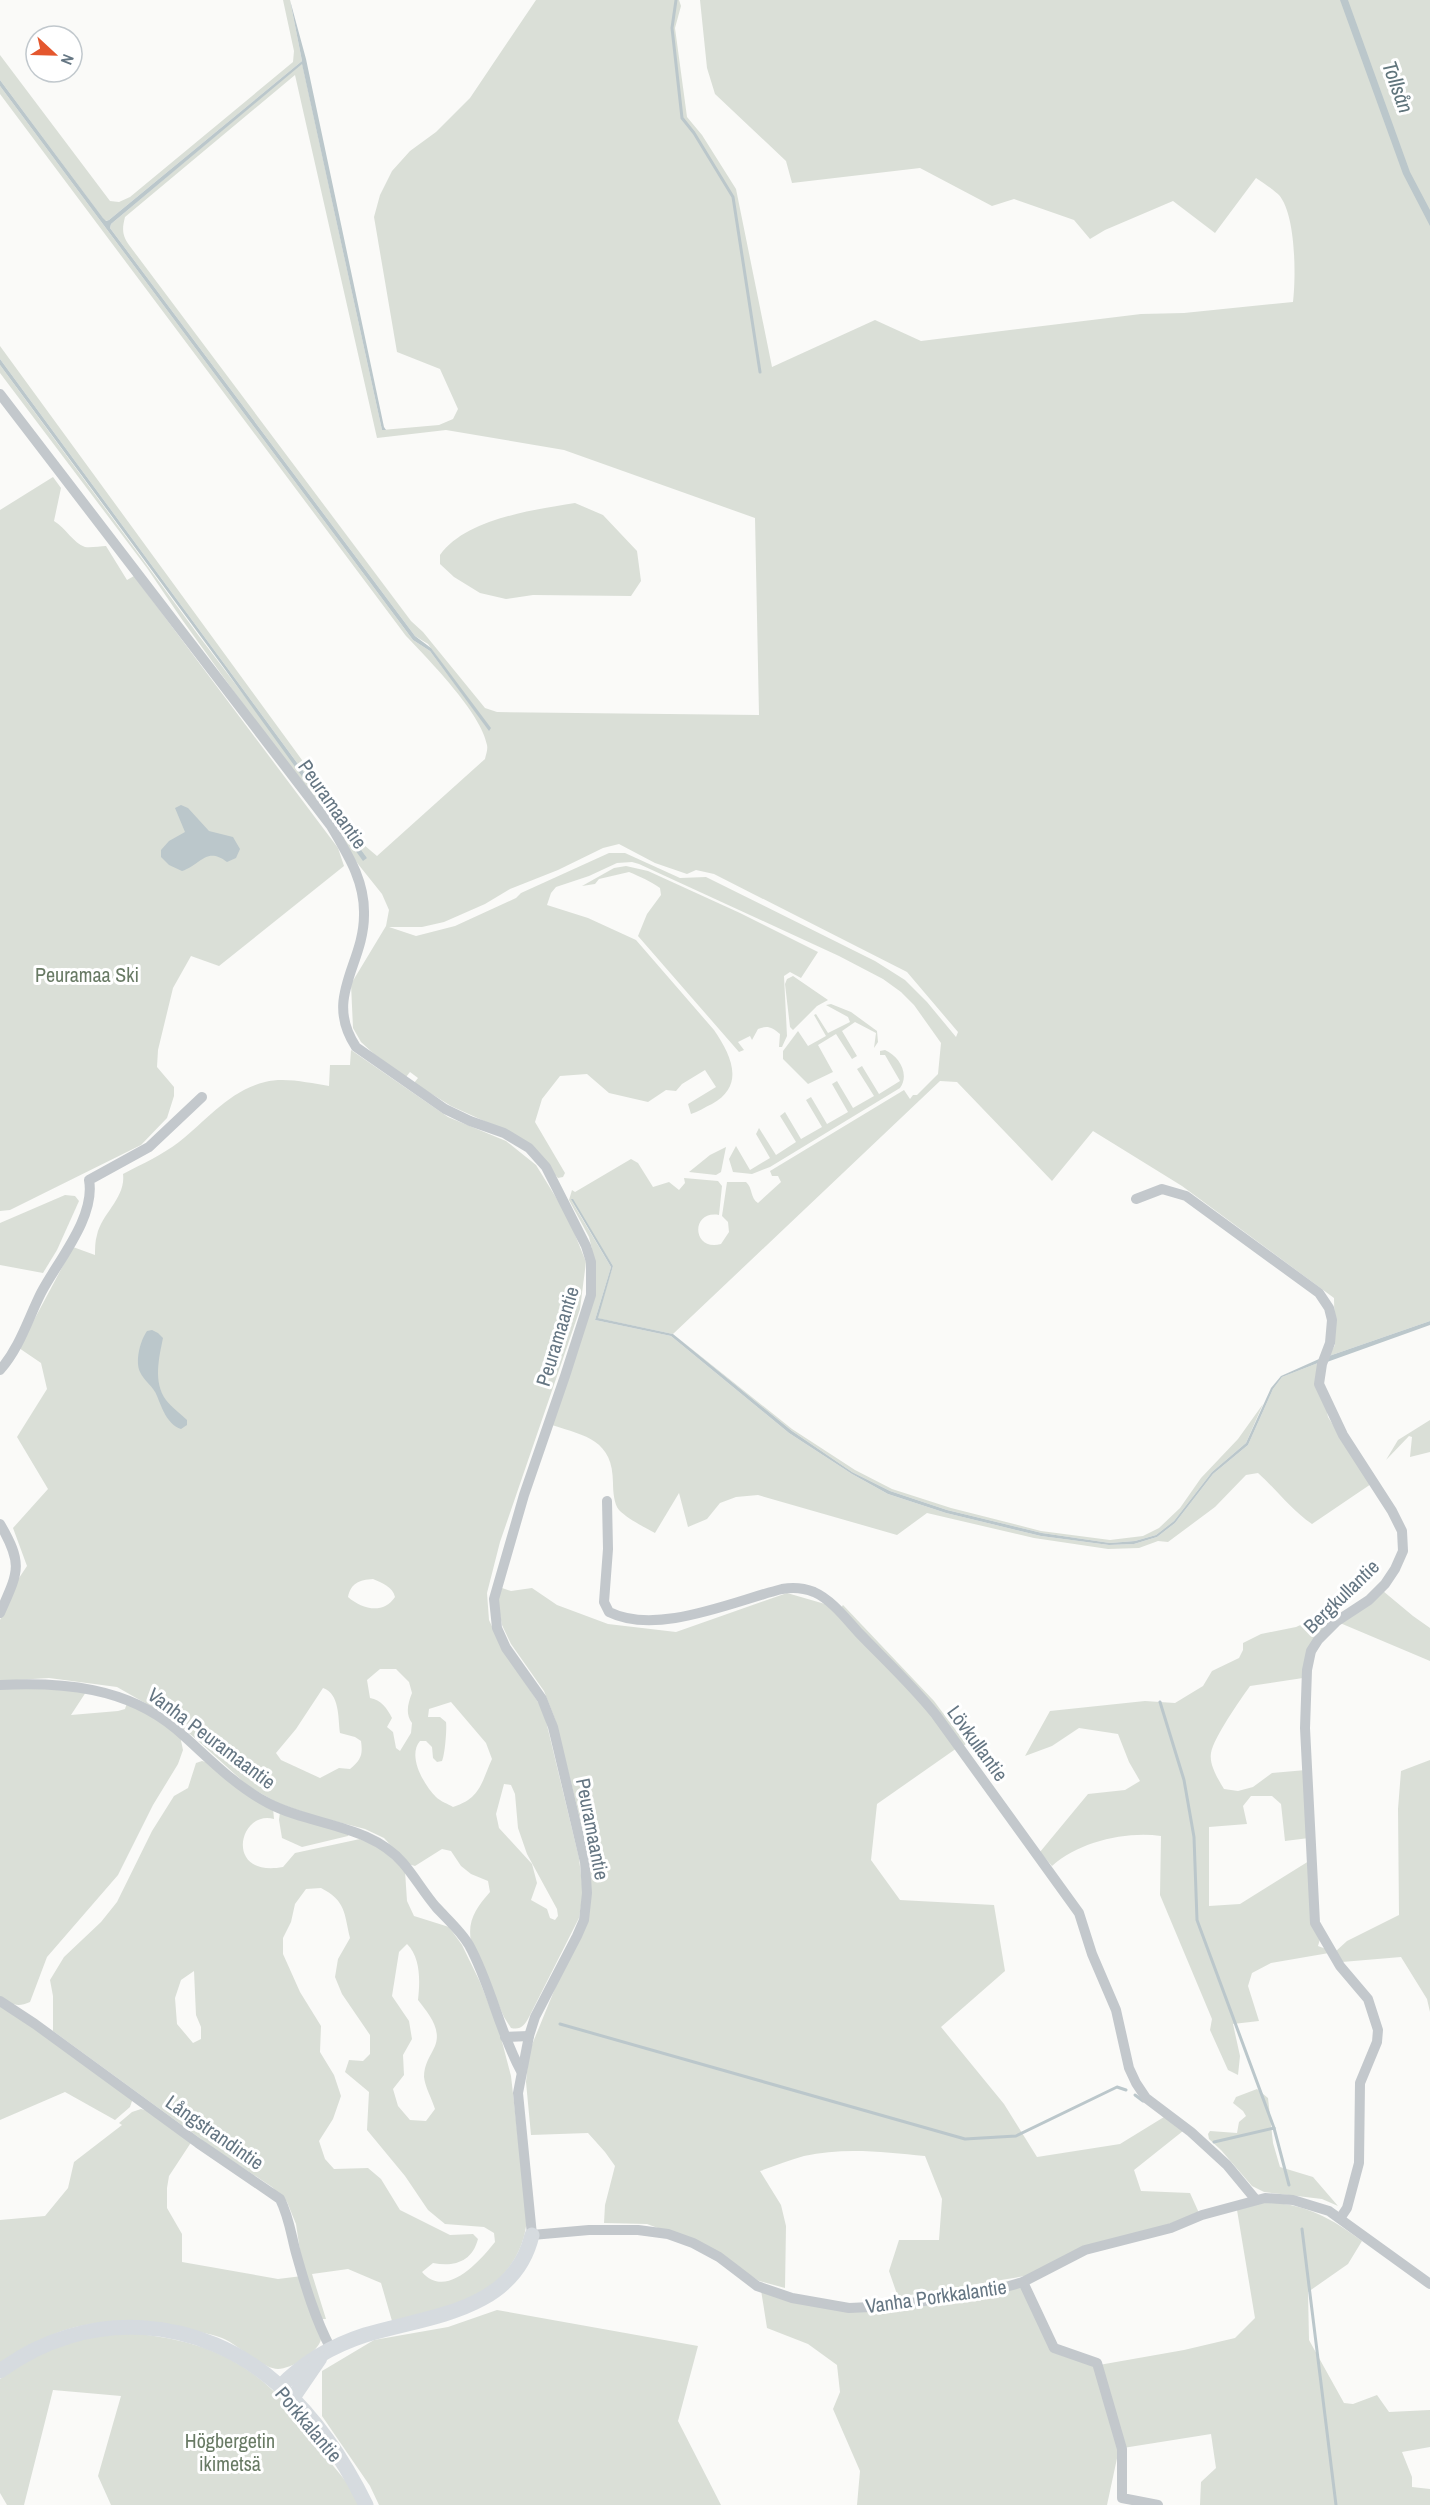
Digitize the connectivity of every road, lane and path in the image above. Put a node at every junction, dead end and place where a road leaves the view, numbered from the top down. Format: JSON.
{"nodes":[{"id":1,"x":0,"y":394,"type":"edge"},
{"id":2,"x":202,"y":1097,"type":"dead end"},
{"id":3,"x":1136,"y":1199,"type":"dead end"},
{"id":4,"x":0,"y":1370,"type":"edge"},
{"id":5,"x":607,"y":1501,"type":"dead end"},
{"id":6,"x":0,"y":1524,"type":"edge"},
{"id":7,"x":0,"y":1613,"type":"edge"},
{"id":8,"x":0,"y":1685,"type":"edge"},
{"id":9,"x":0,"y":2001,"type":"edge"},
{"id":10,"x":529,"y":2036,"type":"junction"},
{"id":11,"x":505,"y":2037,"type":"junction"},
{"id":12,"x":521,"y":2071,"type":"junction"},
{"id":13,"x":1256,"y":2200,"type":"junction"},
{"id":14,"x":1341,"y":2217,"type":"junction"},
{"id":15,"x":532,"y":2235,"type":"junction"},
{"id":16,"x":1023,"y":2282,"type":"junction"},
{"id":17,"x":1430,"y":2284,"type":"edge"},
{"id":18,"x":325,"y":2353,"type":"junction"},
{"id":19,"x":0,"y":2371,"type":"edge"},
{"id":20,"x":280,"y":2387,"type":"junction"},
{"id":21,"x":292,"y":2399,"type":"junction"},
{"id":22,"x":366,"y":2505,"type":"edge"},
{"id":23,"x":1158,"y":2505,"type":"edge"}],
"edges":[{"from":1,"to":10,"type":"street","name":"Peuramaantie"},
{"from":2,"to":4,"type":"street"},
{"from":3,"to":14,"type":"street","name":"Bergkullantie"},
{"from":5,"to":13,"type":"street","name":"Lövkullantie"},
{"from":6,"to":7,"type":"street"},
{"from":8,"to":11,"type":"street","name":"Vanha Peuramaantie"},
{"from":9,"to":18,"type":"street","name":"Långstrandintie"},
{"from":10,"to":11,"type":"street"},
{"from":10,"to":12,"type":"street","name":"Peuramaantie"},
{"from":11,"to":12,"type":"street","name":"Vanha Peuramaantie"},
{"from":12,"to":15,"type":"street","name":"Peuramaantie"},
{"from":13,"to":14,"type":"street","name":"Vanha Porkkalantie"},
{"from":13,"to":16,"type":"street","name":"Vanha Porkkalantie"},
{"from":14,"to":17,"type":"street","name":"Vanha Porkkalantie"},
{"from":15,"to":16,"type":"street","name":"Vanha Porkkalantie"},
{"from":15,"to":18,"type":"street"},
{"from":16,"to":23,"type":"street"},
{"from":18,"to":20,"type":"street"},
{"from":18,"to":21,"type":"street"},
{"from":19,"to":20,"type":"street","name":"Porkkalantie"},
{"from":20,"to":21,"type":"street","name":"Porkkalantie"},
{"from":21,"to":22,"type":"street","name":"Porkkalantie"}]}
